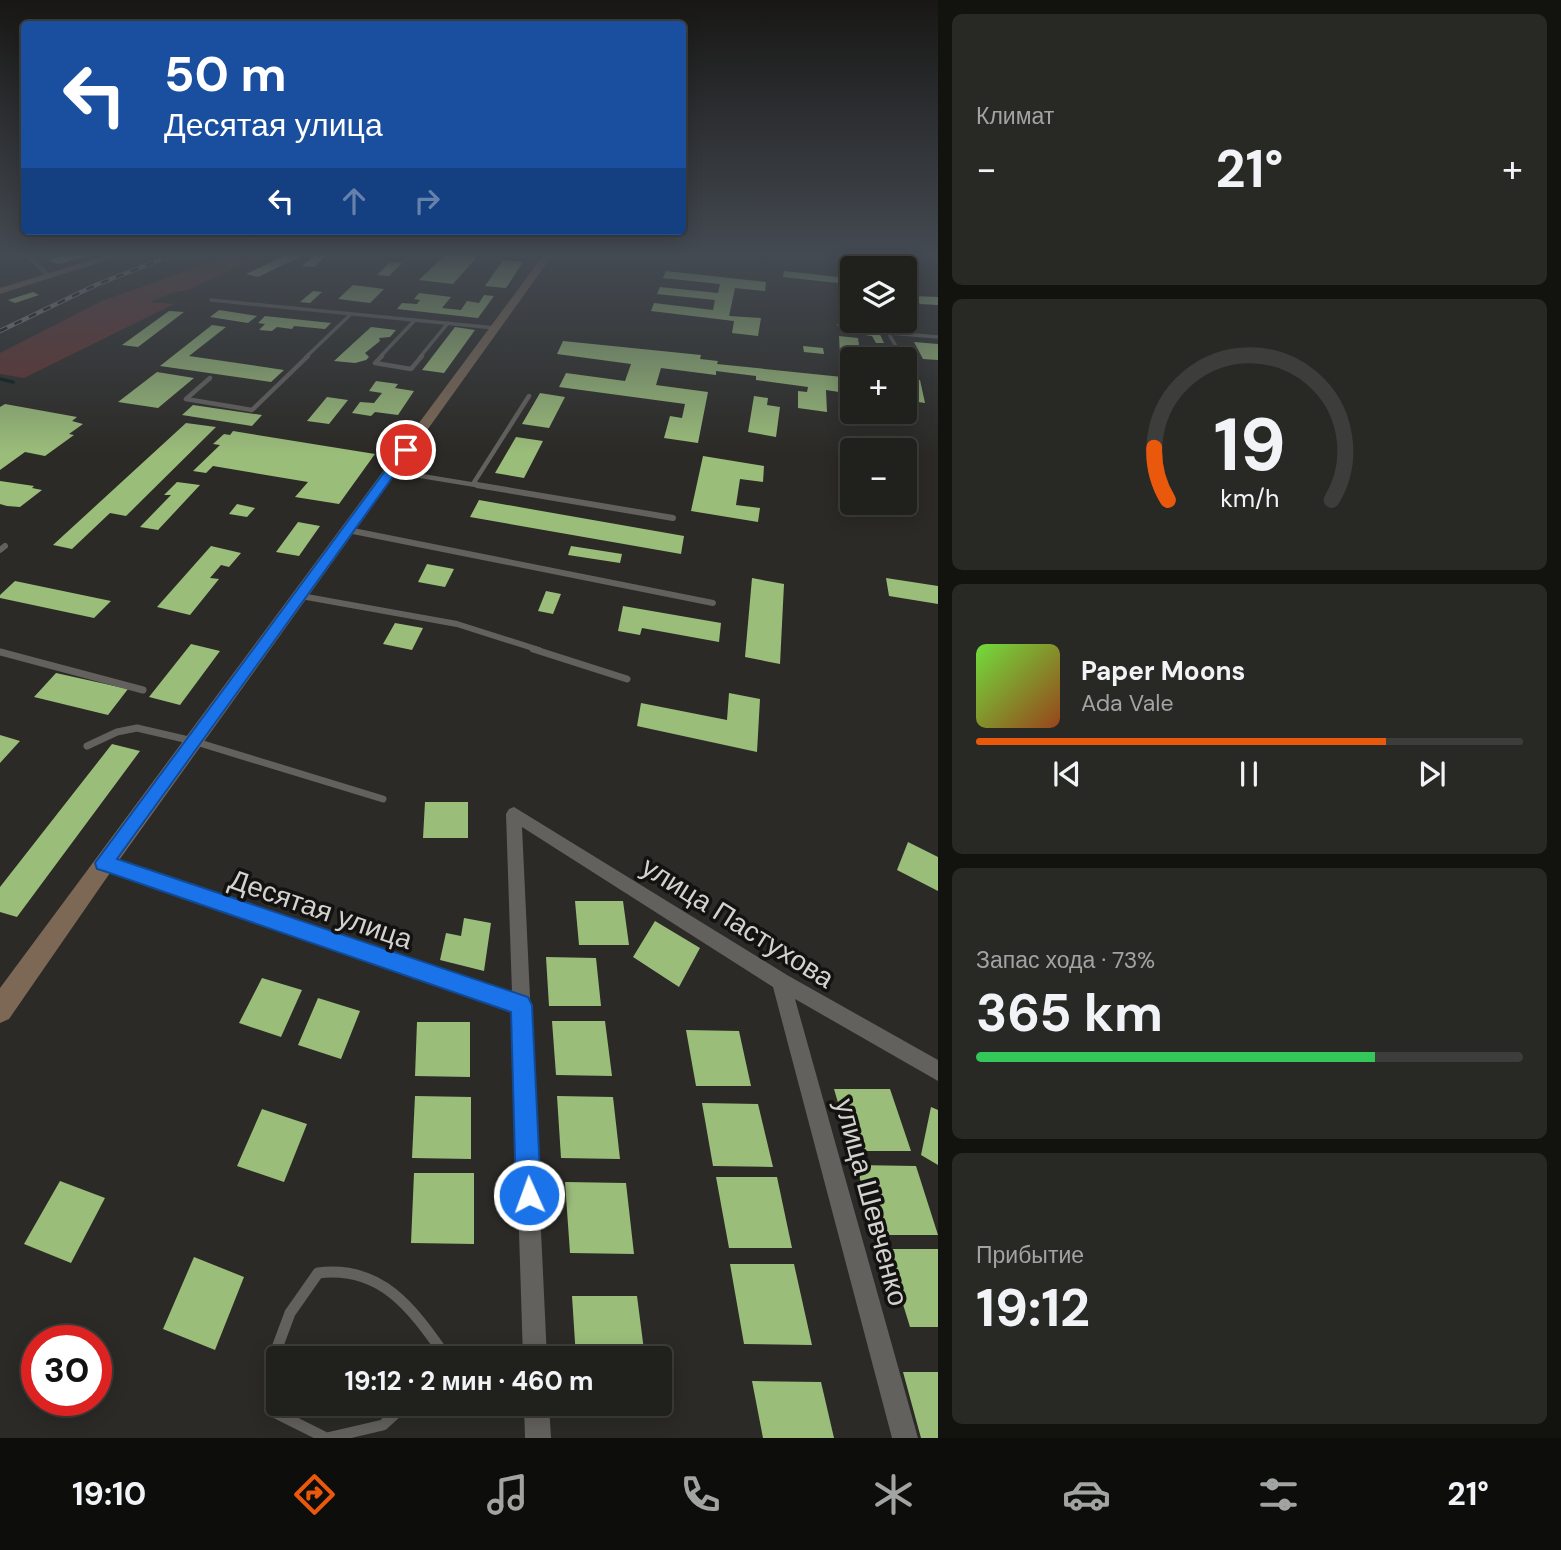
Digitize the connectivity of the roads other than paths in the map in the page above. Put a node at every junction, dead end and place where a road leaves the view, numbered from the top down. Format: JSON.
{"nodes":[{"id":1,"x":345,"y":320,"type":"edge"},
{"id":2,"x":415,"y":320,"type":"edge"},
{"id":3,"x":416,"y":320,"type":"edge"},
{"id":4,"x":501,"y":320,"type":"edge"},
{"id":5,"x":448,"y":323,"type":"junction"},
{"id":6,"x":495,"y":328,"type":"junction"},
{"id":7,"x":889,"y":333,"type":"joint"},
{"id":8,"x":938,"y":337,"type":"edge"},
{"id":9,"x":897,"y":347,"type":"edge"},
{"id":10,"x":210,"y":378,"type":"dead end"},
{"id":11,"x":529,"y":396,"type":"dead end"},
{"id":12,"x":391,"y":471,"type":"junction"},
{"id":13,"x":473,"y":484,"type":"junction"},
{"id":14,"x":673,"y":518,"type":"dead end"},
{"id":15,"x":348,"y":530,"type":"junction"},
{"id":16,"x":300,"y":595,"type":"junction"},
{"id":17,"x":713,"y":604,"type":"dead end"},
{"id":18,"x":0,"y":652,"type":"edge"},
{"id":19,"x":627,"y":679,"type":"dead end"},
{"id":20,"x":143,"y":690,"type":"dead end"},
{"id":21,"x":194,"y":741,"type":"junction"},
{"id":22,"x":87,"y":746,"type":"dead end"},
{"id":23,"x":383,"y":799,"type":"dead end"},
{"id":24,"x":104,"y":863,"type":"junction"},
{"id":25,"x":781,"y":981,"type":"junction"},
{"id":26,"x":521,"y":1005,"type":"junction"},
{"id":27,"x":0,"y":1010,"type":"edge"},
{"id":28,"x":938,"y":1071,"type":"edge"},
{"id":29,"x":278,"y":1346,"type":"edge"},
{"id":30,"x":438,"y":1346,"type":"edge"},
{"id":31,"x":535,"y":1346,"type":"edge"},
{"id":32,"x":283,"y":1416,"type":"edge"},
{"id":33,"x":393,"y":1416,"type":"edge"},
{"id":34,"x":537,"y":1416,"type":"edge"},
{"id":35,"x":327,"y":1438,"type":"edge"},
{"id":36,"x":538,"y":1438,"type":"edge"},
{"id":37,"x":905,"y":1438,"type":"edge"}],
"edges":[{"from":1,"to":10,"type":"lane"},
{"from":2,"to":5,"type":"lane"},
{"from":3,"to":5,"type":"lane"},
{"from":4,"to":6,"type":"main road"},
{"from":5,"to":6,"type":"lane"},
{"from":6,"to":12,"type":"main road"},
{"from":7,"to":8,"type":"lane"},
{"from":7,"to":9,"type":"lane"},
{"from":11,"to":13,"type":"lane"},
{"from":12,"to":13,"type":"lane"},
{"from":12,"to":15,"type":"main road"},
{"from":13,"to":14,"type":"lane"},
{"from":15,"to":16,"type":"main road"},
{"from":15,"to":17,"type":"lane"},
{"from":16,"to":19,"type":"lane"},
{"from":16,"to":21,"type":"main road"},
{"from":18,"to":20,"type":"lane"},
{"from":21,"to":22,"type":"lane"},
{"from":21,"to":23,"type":"lane"},
{"from":21,"to":24,"type":"main road"},
{"from":24,"to":26,"type":"street","name":"Десятая улица"},
{"from":24,"to":27,"type":"main road"},
{"from":25,"to":26,"type":"street","name":"улица Пастухова"},
{"from":25,"to":28,"type":"street","name":"улица Пастухова"},
{"from":25,"to":37,"type":"street","name":"улица Шевченко"},
{"from":26,"to":31,"type":"street"},
{"from":29,"to":30,"type":"lane"},
{"from":32,"to":35,"type":"lane"},
{"from":33,"to":35,"type":"lane"},
{"from":34,"to":36,"type":"street"}]}
